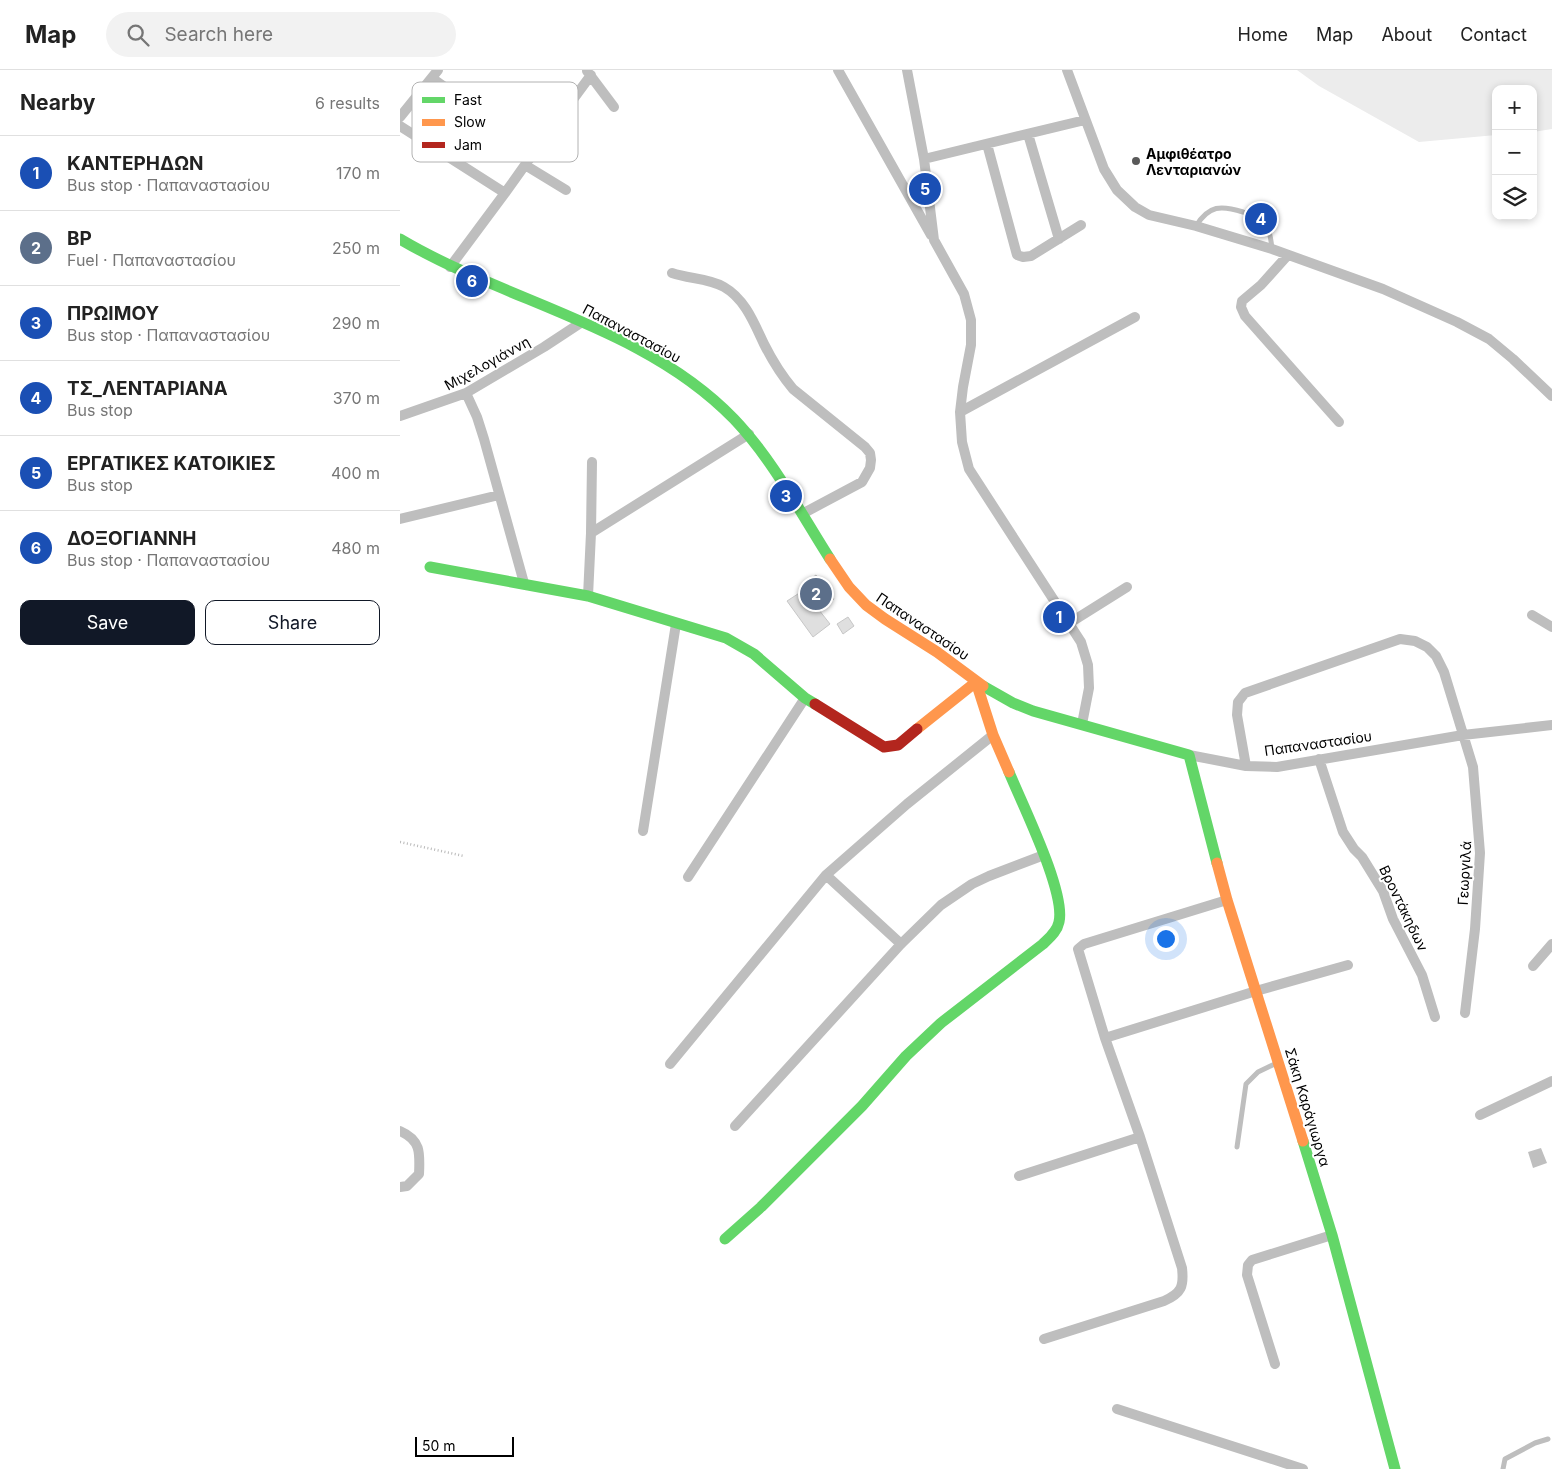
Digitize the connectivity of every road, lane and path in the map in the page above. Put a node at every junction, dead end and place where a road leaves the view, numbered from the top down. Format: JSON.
{"nodes":[{"id":1,"x":838,"y":70,"type":"edge"},
{"id":2,"x":907,"y":70,"type":"edge"},
{"id":3,"x":1067,"y":70,"type":"edge"},
{"id":4,"x":589,"y":73,"type":"edge"},
{"id":5,"x":435,"y":74,"type":"edge"},
{"id":6,"x":445,"y":82,"type":"edge"},
{"id":7,"x":578,"y":89,"type":"edge"},
{"id":8,"x":412,"y":102,"type":"edge"},
{"id":9,"x":614,"y":107,"type":"dead end"},
{"id":10,"x":400,"y":117,"type":"edge"},
{"id":11,"x":1085,"y":120,"type":"junction"},
{"id":12,"x":400,"y":126,"type":"edge"},
{"id":13,"x":412,"y":134,"type":"edge"},
{"id":14,"x":1028,"y":134,"type":"junction"},
{"id":15,"x":987,"y":144,"type":"junction"},
{"id":16,"x":924,"y":159,"type":"junction"},
{"id":17,"x":456,"y":162,"type":"edge"},
{"id":18,"x":527,"y":162,"type":"edge"},
{"id":19,"x":525,"y":165,"type":"junction"},
{"id":20,"x":566,"y":190,"type":"dead end"},
{"id":21,"x":505,"y":193,"type":"junction"},
{"id":22,"x":1081,"y":225,"type":"dead end"},
{"id":23,"x":1196,"y":226,"type":"junction"},
{"id":24,"x":400,"y":239,"type":"edge"},
{"id":25,"x":1059,"y":239,"type":"junction"},
{"id":26,"x":934,"y":240,"type":"junction"},
{"id":27,"x":1272,"y":249,"type":"junction"},
{"id":28,"x":1288,"y":255,"type":"junction"},
{"id":29,"x":450,"y":267,"type":"junction"},
{"id":30,"x":672,"y":273,"type":"dead end"},
{"id":31,"x":1135,"y":317,"type":"dead end"},
{"id":32,"x":582,"y":322,"type":"junction"},
{"id":33,"x":466,"y":393,"type":"junction"},
{"id":34,"x":1552,"y":396,"type":"edge"},
{"id":35,"x":960,"y":412,"type":"junction"},
{"id":36,"x":400,"y":416,"type":"edge"},
{"id":37,"x":1339,"y":422,"type":"dead end"},
{"id":38,"x":749,"y":434,"type":"junction"},
{"id":39,"x":592,"y":462,"type":"dead end"},
{"id":40,"x":499,"y":495,"type":"junction"},
{"id":41,"x":802,"y":514,"type":"junction"},
{"id":42,"x":400,"y":519,"type":"edge"},
{"id":43,"x":591,"y":533,"type":"junction"},
{"id":44,"x":430,"y":567,"type":"dead end"},
{"id":45,"x":524,"y":584,"type":"junction"},
{"id":46,"x":1127,"y":587,"type":"dead end"},
{"id":47,"x":588,"y":596,"type":"junction"},
{"id":48,"x":1532,"y":615,"type":"dead end"},
{"id":49,"x":676,"y":624,"type":"junction"},
{"id":50,"x":1068,"y":624,"type":"junction"},
{"id":51,"x":1552,"y":627,"type":"edge"},
{"id":52,"x":976,"y":682,"type":"junction"},
{"id":53,"x":805,"y":698,"type":"junction"},
{"id":54,"x":1082,"y":724,"type":"junction"},
{"id":55,"x":1552,"y":726,"type":"edge"},
{"id":56,"x":993,"y":735,"type":"junction"},
{"id":57,"x":1463,"y":735,"type":"junction"},
{"id":58,"x":1189,"y":755,"type":"junction"},
{"id":59,"x":1319,"y":759,"type":"junction"},
{"id":60,"x":1246,"y":766,"type":"junction"},
{"id":61,"x":643,"y":831,"type":"dead end"},
{"id":62,"x":400,"y":842,"type":"edge"},
{"id":63,"x":1044,"y":855,"type":"junction"},
{"id":64,"x":464,"y":856,"type":"dead end"},
{"id":65,"x":826,"y":875,"type":"junction"},
{"id":66,"x":688,"y":877,"type":"dead end"},
{"id":67,"x":1227,"y":900,"type":"junction"},
{"id":68,"x":902,"y":944,"type":"junction"},
{"id":69,"x":1552,"y":944,"type":"edge"},
{"id":70,"x":1348,"y":965,"type":"dead end"},
{"id":71,"x":1533,"y":966,"type":"dead end"},
{"id":72,"x":1256,"y":991,"type":"junction"},
{"id":73,"x":1464,"y":1013,"type":"dead end"},
{"id":74,"x":1435,"y":1017,"type":"dead end"},
{"id":75,"x":1105,"y":1038,"type":"junction"},
{"id":76,"x":1279,"y":1062,"type":"junction"},
{"id":77,"x":670,"y":1064,"type":"dead end"},
{"id":78,"x":1552,"y":1082,"type":"edge"},
{"id":79,"x":1480,"y":1115,"type":"dead end"},
{"id":80,"x":735,"y":1126,"type":"dead end"},
{"id":81,"x":400,"y":1131,"type":"edge"},
{"id":82,"x":1140,"y":1137,"type":"junction"},
{"id":83,"x":1237,"y":1146,"type":"dead end"},
{"id":84,"x":1019,"y":1176,"type":"dead end"},
{"id":85,"x":400,"y":1187,"type":"edge"},
{"id":86,"x":1332,"y":1235,"type":"junction"},
{"id":87,"x":725,"y":1239,"type":"dead end"},
{"id":88,"x":1044,"y":1338,"type":"dead end"},
{"id":89,"x":1275,"y":1364,"type":"dead end"},
{"id":90,"x":1118,"y":1409,"type":"dead end"},
{"id":91,"x":1548,"y":1439,"type":"dead end"},
{"id":92,"x":1303,"y":1469,"type":"edge"},
{"id":93,"x":1395,"y":1469,"type":"edge"},
{"id":94,"x":1503,"y":1469,"type":"edge"}],
"edges":[{"from":1,"to":26,"type":"street"},
{"from":2,"to":16,"type":"street"},
{"from":3,"to":11,"type":"street"},
{"from":4,"to":7,"type":"street"},
{"from":4,"to":9,"type":"street"},
{"from":5,"to":6,"type":"street"},
{"from":8,"to":10,"type":"street"},
{"from":11,"to":14,"type":"street"},
{"from":11,"to":23,"type":"street"},
{"from":12,"to":13,"type":"street"},
{"from":14,"to":15,"type":"street"},
{"from":14,"to":25,"type":"street"},
{"from":15,"to":16,"type":"street"},
{"from":15,"to":25,"type":"street"},
{"from":16,"to":26,"type":"street"},
{"from":17,"to":21,"type":"street"},
{"from":18,"to":19,"type":"street"},
{"from":19,"to":20,"type":"street"},
{"from":19,"to":21,"type":"street"},
{"from":21,"to":29,"type":"street"},
{"from":22,"to":25,"type":"street"},
{"from":23,"to":27,"type":"street"},
{"from":23,"to":27,"type":"lane"},
{"from":24,"to":29,"type":"street","name":"Παπαναστασίου"},
{"from":26,"to":35,"type":"street"},
{"from":27,"to":28,"type":"street"},
{"from":28,"to":34,"type":"street"},
{"from":28,"to":37,"type":"street"},
{"from":29,"to":32,"type":"street","name":"Παπαναστασίου"},
{"from":30,"to":41,"type":"street"},
{"from":31,"to":35,"type":"street"},
{"from":32,"to":33,"type":"street","name":"Μιχελογιάννη"},
{"from":32,"to":38,"type":"street","name":"Παπαναστασίου"},
{"from":33,"to":36,"type":"street","name":"Μιχελογιάννη"},
{"from":33,"to":40,"type":"street"},
{"from":35,"to":50,"type":"street"},
{"from":38,"to":41,"type":"street","name":"Παπαναστασίου"},
{"from":38,"to":43,"type":"street"},
{"from":39,"to":43,"type":"street"},
{"from":40,"to":42,"type":"street"},
{"from":40,"to":45,"type":"street"},
{"from":41,"to":52,"type":"street","name":"Παπαναστασίου"},
{"from":43,"to":47,"type":"street"},
{"from":44,"to":45,"type":"street"},
{"from":45,"to":47,"type":"street"},
{"from":46,"to":50,"type":"street"},
{"from":47,"to":49,"type":"street"},
{"from":48,"to":51,"type":"street"},
{"from":49,"to":53,"type":"street"},
{"from":49,"to":61,"type":"street"},
{"from":50,"to":54,"type":"street"},
{"from":52,"to":53,"type":"street"},
{"from":52,"to":54,"type":"street","name":"Παπαναστασίου"},
{"from":52,"to":56,"type":"street"},
{"from":53,"to":66,"type":"street"},
{"from":54,"to":58,"type":"street","name":"Παπαναστασίου"},
{"from":55,"to":57,"type":"street","name":"Παπαναστασίου"},
{"from":56,"to":63,"type":"street"},
{"from":56,"to":65,"type":"street"},
{"from":57,"to":59,"type":"street","name":"Παπαναστασίου"},
{"from":57,"to":60,"type":"street","name":"Γεωργιλά"},
{"from":57,"to":73,"type":"street","name":"Γεωργιλά"},
{"from":58,"to":60,"type":"street","name":"Παπαναστασίου"},
{"from":58,"to":67,"type":"street","name":"Σάκη Καράγιωργα"},
{"from":59,"to":60,"type":"street","name":"Παπαναστασίου"},
{"from":59,"to":74,"type":"street","name":"Βροντάκηδων"},
{"from":62,"to":64,"type":"path"},
{"from":63,"to":68,"type":"street"},
{"from":63,"to":87,"type":"street"},
{"from":65,"to":68,"type":"street"},
{"from":65,"to":77,"type":"street"},
{"from":67,"to":72,"type":"street","name":"Σάκη Καράγιωργα"},
{"from":67,"to":75,"type":"street"},
{"from":68,"to":80,"type":"street"},
{"from":69,"to":71,"type":"street"},
{"from":70,"to":72,"type":"street"},
{"from":72,"to":75,"type":"street"},
{"from":72,"to":76,"type":"street","name":"Σάκη Καράγιωργα"},
{"from":75,"to":82,"type":"street"},
{"from":76,"to":83,"type":"lane"},
{"from":76,"to":86,"type":"street","name":"Σάκη Καράγιωργα"},
{"from":78,"to":79,"type":"street"},
{"from":81,"to":85,"type":"street"},
{"from":82,"to":84,"type":"street"},
{"from":82,"to":88,"type":"street"},
{"from":86,"to":89,"type":"street"},
{"from":86,"to":93,"type":"street","name":"Σάκη Καράγιωργα"},
{"from":90,"to":92,"type":"street"},
{"from":91,"to":94,"type":"lane"}]}
